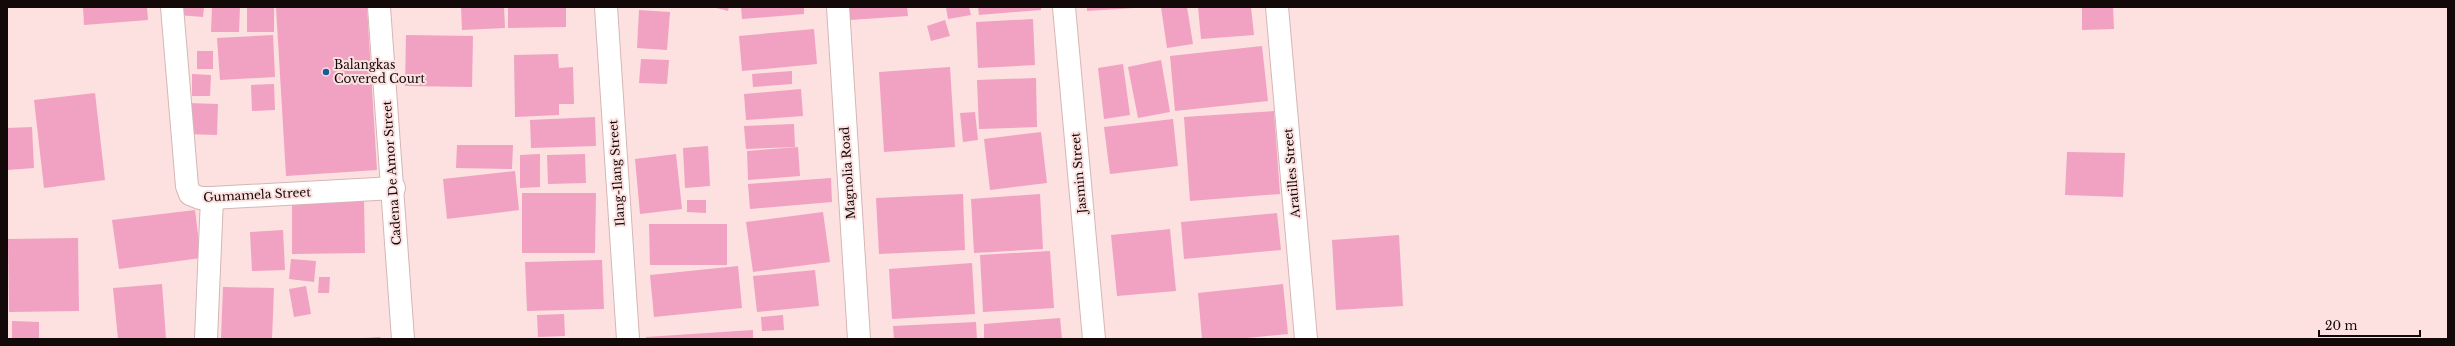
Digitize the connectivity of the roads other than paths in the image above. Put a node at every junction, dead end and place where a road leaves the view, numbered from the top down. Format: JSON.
{"nodes":[{"id":1,"x":172,"y":7,"type":"edge"},
{"id":2,"x":379,"y":7,"type":"edge"},
{"id":3,"x":606,"y":7,"type":"edge"},
{"id":4,"x":838,"y":7,"type":"edge"},
{"id":5,"x":1064,"y":7,"type":"edge"},
{"id":6,"x":1277,"y":7,"type":"edge"},
{"id":7,"x":394,"y":188,"type":"junction"},
{"id":8,"x":212,"y":198,"type":"junction"},
{"id":9,"x":206,"y":339,"type":"edge"},
{"id":10,"x":403,"y":339,"type":"edge"},
{"id":11,"x":628,"y":339,"type":"edge"},
{"id":12,"x":859,"y":339,"type":"edge"},
{"id":13,"x":1094,"y":339,"type":"edge"},
{"id":14,"x":1306,"y":339,"type":"edge"}],
"edges":[{"from":1,"to":8,"type":"street","name":"Gumamela Street"},
{"from":2,"to":7,"type":"street","name":"Cadena De Amor Street"},
{"from":3,"to":11,"type":"street","name":"Ilang-Ilang Street"},
{"from":4,"to":12,"type":"street","name":"Magnolia Road"},
{"from":5,"to":13,"type":"street","name":"Jasmin Street"},
{"from":6,"to":14,"type":"street","name":"Aratilles Street"},
{"from":7,"to":8,"type":"street","name":"Gumamela Street"},
{"from":7,"to":10,"type":"street","name":"Cadena De Amor Street"},
{"from":8,"to":9,"type":"street"}]}
